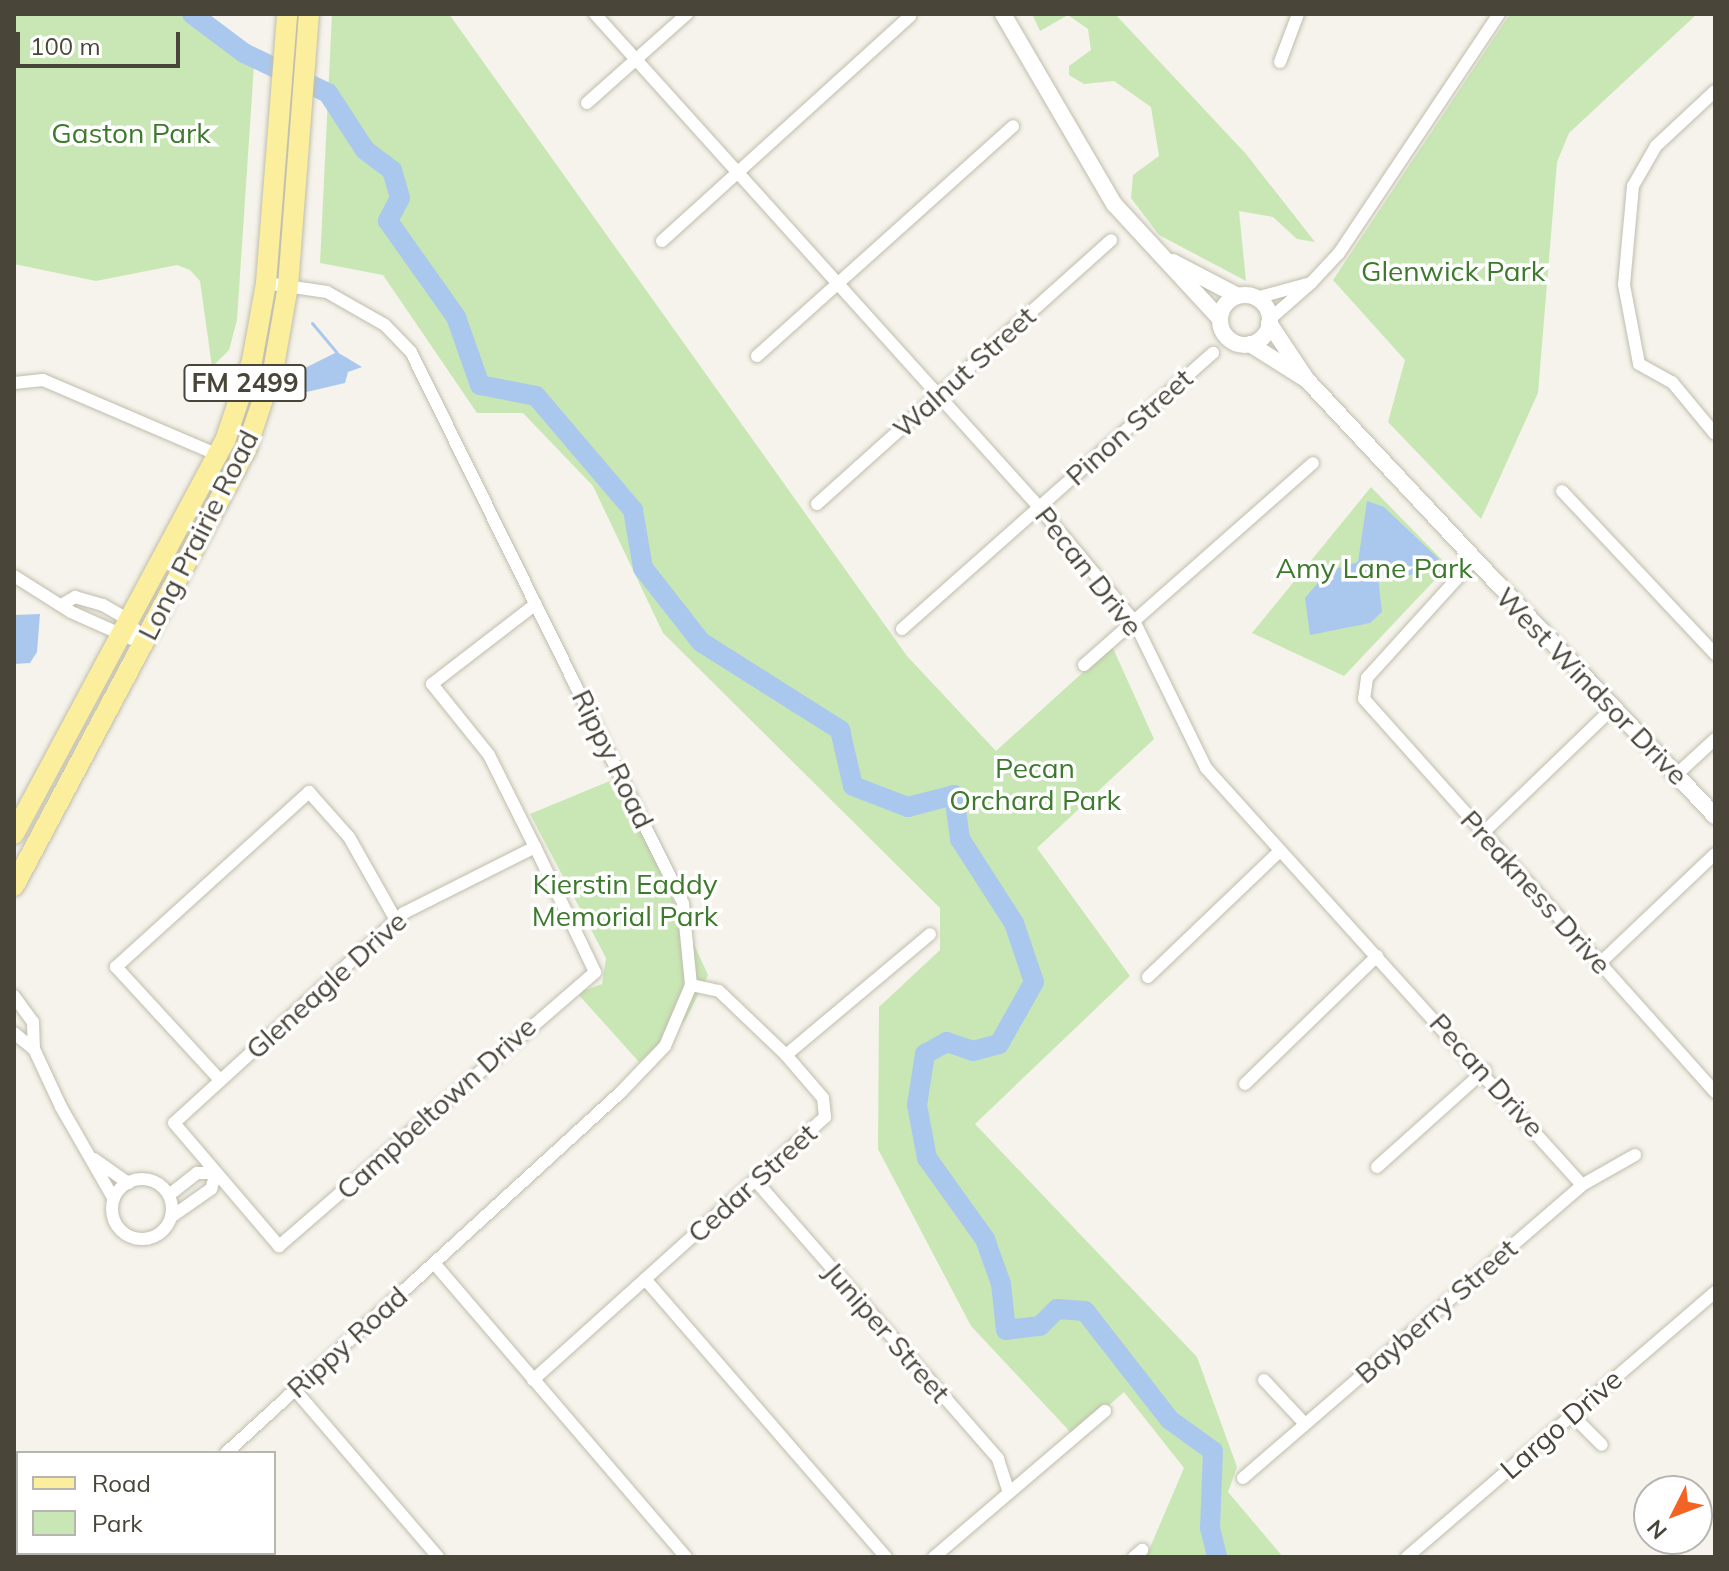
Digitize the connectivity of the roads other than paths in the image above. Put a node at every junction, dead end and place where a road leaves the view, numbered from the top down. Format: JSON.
{"nodes":[{"id":1,"x":287,"y":14,"type":"edge"},
{"id":2,"x":309,"y":14,"type":"edge"},
{"id":3,"x":595,"y":14,"type":"edge"},
{"id":4,"x":687,"y":14,"type":"edge"},
{"id":5,"x":1003,"y":14,"type":"edge"},
{"id":6,"x":1298,"y":14,"type":"edge"},
{"id":7,"x":1499,"y":14,"type":"edge"},
{"id":8,"x":910,"y":16,"type":"edge"},
{"id":9,"x":636,"y":60,"type":"junction"},
{"id":10,"x":1280,"y":62,"type":"dead end"},
{"id":11,"x":1715,"y":91,"type":"edge"},
{"id":12,"x":587,"y":103,"type":"dead end"},
{"id":13,"x":1013,"y":126,"type":"dead end"},
{"id":14,"x":736,"y":173,"type":"junction"},
{"id":15,"x":1111,"y":240,"type":"dead end"},
{"id":16,"x":662,"y":241,"type":"dead end"},
{"id":17,"x":1173,"y":262,"type":"junction"},
{"id":18,"x":266,"y":283,"type":"junction"},
{"id":19,"x":1311,"y":283,"type":"junction"},
{"id":20,"x":837,"y":284,"type":"junction"},
{"id":21,"x":288,"y":286,"type":"junction"},
{"id":22,"x":1238,"y":296,"type":"junction"},
{"id":23,"x":1256,"y":298,"type":"junction"},
{"id":24,"x":1220,"y":319,"type":"junction"},
{"id":25,"x":1270,"y":321,"type":"junction"},
{"id":26,"x":1250,"y":344,"type":"junction"},
{"id":27,"x":1213,"y":353,"type":"dead end"},
{"id":28,"x":757,"y":356,"type":"dead end"},
{"id":29,"x":1307,"y":380,"type":"junction"},
{"id":30,"x":14,"y":383,"type":"edge"},
{"id":31,"x":939,"y":395,"type":"junction"},
{"id":32,"x":1715,"y":434,"type":"edge"},
{"id":33,"x":218,"y":455,"type":"junction"},
{"id":34,"x":1313,"y":463,"type":"dead end"},
{"id":35,"x":1562,"y":491,"type":"dead end"},
{"id":36,"x":817,"y":504,"type":"dead end"},
{"id":37,"x":1039,"y":507,"type":"junction"},
{"id":38,"x":1473,"y":561,"type":"junction"},
{"id":39,"x":14,"y":576,"type":"edge"},
{"id":40,"x":65,"y":603,"type":"junction"},
{"id":41,"x":536,"y":604,"type":"junction"},
{"id":42,"x":1134,"y":621,"type":"junction"},
{"id":43,"x":125,"y":628,"type":"junction"},
{"id":44,"x":902,"y":629,"type":"dead end"},
{"id":45,"x":143,"y":644,"type":"junction"},
{"id":46,"x":1715,"y":654,"type":"edge"},
{"id":47,"x":1084,"y":665,"type":"dead end"},
{"id":48,"x":1613,"y":708,"type":"junction"},
{"id":49,"x":1715,"y":739,"type":"edge"},
{"id":50,"x":1676,"y":775,"type":"junction"},
{"id":51,"x":1715,"y":816,"type":"edge"},
{"id":52,"x":1483,"y":833,"type":"junction"},
{"id":53,"x":14,"y":834,"type":"edge"},
{"id":54,"x":535,"y":847,"type":"junction"},
{"id":55,"x":1279,"y":852,"type":"junction"},
{"id":56,"x":1715,"y":854,"type":"edge"},
{"id":57,"x":14,"y":886,"type":"edge"},
{"id":58,"x":396,"y":920,"type":"junction"},
{"id":59,"x":930,"y":934,"type":"dead end"},
{"id":60,"x":1377,"y":956,"type":"junction"},
{"id":61,"x":1600,"y":963,"type":"junction"},
{"id":62,"x":1148,"y":977,"type":"dead end"},
{"id":63,"x":691,"y":985,"type":"junction"},
{"id":64,"x":14,"y":996,"type":"edge"},
{"id":65,"x":14,"y":1033,"type":"edge"},
{"id":66,"x":34,"y":1049,"type":"junction"},
{"id":67,"x":786,"y":1055,"type":"junction"},
{"id":68,"x":1485,"y":1070,"type":"junction"},
{"id":69,"x":220,"y":1080,"type":"junction"},
{"id":70,"x":1245,"y":1084,"type":"dead end"},
{"id":71,"x":1714,"y":1088,"type":"edge"},
{"id":72,"x":1635,"y":1155,"type":"dead end"},
{"id":73,"x":94,"y":1159,"type":"junction"},
{"id":74,"x":1377,"y":1167,"type":"dead end"},
{"id":75,"x":216,"y":1173,"type":"junction"},
{"id":76,"x":755,"y":1180,"type":"junction"},
{"id":77,"x":128,"y":1183,"type":"junction"},
{"id":78,"x":1582,"y":1185,"type":"junction"},
{"id":79,"x":169,"y":1195,"type":"junction"},
{"id":80,"x":114,"y":1199,"type":"junction"},
{"id":81,"x":171,"y":1217,"type":"junction"},
{"id":82,"x":434,"y":1263,"type":"junction"},
{"id":83,"x":645,"y":1279,"type":"junction"},
{"id":84,"x":1710,"y":1296,"type":"edge"},
{"id":85,"x":1715,"y":1310,"type":"edge"},
{"id":86,"x":533,"y":1380,"type":"junction"},
{"id":87,"x":1264,"y":1380,"type":"dead end"},
{"id":88,"x":295,"y":1390,"type":"junction"},
{"id":89,"x":1105,"y":1411,"type":"dead end"},
{"id":90,"x":1572,"y":1415,"type":"junction"},
{"id":91,"x":1305,"y":1424,"type":"junction"},
{"id":92,"x":1602,"y":1445,"type":"dead end"},
{"id":93,"x":228,"y":1451,"type":"edge"},
{"id":94,"x":1243,"y":1478,"type":"dead end"},
{"id":95,"x":1008,"y":1489,"type":"junction"},
{"id":96,"x":438,"y":1557,"type":"edge"},
{"id":97,"x":686,"y":1557,"type":"edge"},
{"id":98,"x":886,"y":1557,"type":"edge"},
{"id":99,"x":934,"y":1557,"type":"edge"},
{"id":100,"x":1407,"y":1557,"type":"edge"}],
"edges":[{"from":1,"to":18,"type":"main road","name":"Long Prairie Road","number":"FM 2499"},
{"from":2,"to":21,"type":"main road","name":"Long Prairie Road","number":"FM 2499"},
{"from":3,"to":9,"type":"street","name":"Pecan Drive"},
{"from":4,"to":9,"type":"street"},
{"from":5,"to":17,"type":"street","name":"West Windsor Drive"},
{"from":6,"to":10,"type":"street"},
{"from":7,"to":19,"type":"street"},
{"from":8,"to":14,"type":"street"},
{"from":9,"to":12,"type":"street"},
{"from":9,"to":14,"type":"street","name":"Pecan Drive"},
{"from":11,"to":32,"type":"street"},
{"from":13,"to":20,"type":"street"},
{"from":14,"to":16,"type":"street"},
{"from":14,"to":20,"type":"street","name":"Pecan Drive"},
{"from":15,"to":31,"type":"street","name":"Walnut Street"},
{"from":17,"to":22,"type":"street","name":"West Windsor Drive"},
{"from":17,"to":24,"type":"street","name":"West Windsor Drive"},
{"from":18,"to":21,"type":"street","name":"Rippy Road"},
{"from":18,"to":33,"type":"main road","name":"Long Prairie Road","number":"FM 2499"},
{"from":19,"to":23,"type":"street"},
{"from":19,"to":25,"type":"street"},
{"from":20,"to":28,"type":"street"},
{"from":20,"to":31,"type":"street","name":"Pecan Drive"},
{"from":21,"to":41,"type":"street","name":"Rippy Road"},
{"from":21,"to":45,"type":"main road","name":"Long Prairie Road","number":"FM 2499"},
{"from":22,"to":23,"type":"street","name":"West Windsor Drive"},
{"from":22,"to":24,"type":"street"},
{"from":23,"to":25,"type":"street","name":"West Windsor Drive"},
{"from":24,"to":26,"type":"street","name":"West Windsor Drive"},
{"from":25,"to":26,"type":"street"},
{"from":25,"to":29,"type":"street","name":"West Windsor Drive"},
{"from":26,"to":29,"type":"street","name":"West Windsor Drive"},
{"from":27,"to":37,"type":"street","name":"Pinon Street"},
{"from":29,"to":38,"type":"street","name":"West Windsor Drive"},
{"from":30,"to":33,"type":"street"},
{"from":31,"to":36,"type":"street","name":"Walnut Street"},
{"from":31,"to":37,"type":"street","name":"Pecan Drive"},
{"from":33,"to":43,"type":"main road","name":"Long Prairie Road","number":"FM 2499"},
{"from":34,"to":42,"type":"street"},
{"from":35,"to":46,"type":"street"},
{"from":37,"to":42,"type":"street","name":"Pecan Drive"},
{"from":37,"to":44,"type":"street","name":"Pinon Street"},
{"from":38,"to":48,"type":"street","name":"West Windsor Drive"},
{"from":38,"to":52,"type":"street","name":"Preakness Drive"},
{"from":39,"to":40,"type":"street"},
{"from":40,"to":43,"type":"street"},
{"from":40,"to":43,"type":"street"},
{"from":41,"to":54,"type":"street"},
{"from":41,"to":63,"type":"street","name":"Rippy Road"},
{"from":42,"to":47,"type":"street"},
{"from":42,"to":55,"type":"street","name":"Pecan Drive"},
{"from":43,"to":45,"type":"street"},
{"from":43,"to":45,"type":"street"},
{"from":43,"to":53,"type":"main road","name":"Long Prairie Road","number":"FM 2499"},
{"from":45,"to":57,"type":"main road","name":"Long Prairie Road","number":"FM 2499"},
{"from":48,"to":50,"type":"street","name":"West Windsor Drive"},
{"from":48,"to":52,"type":"street"},
{"from":49,"to":50,"type":"street"},
{"from":50,"to":51,"type":"street","name":"West Windsor Drive"},
{"from":52,"to":61,"type":"street","name":"Preakness Drive"},
{"from":54,"to":58,"type":"street","name":"Gleneagle Drive"},
{"from":54,"to":75,"type":"street","name":"Campbeltown Drive"},
{"from":55,"to":60,"type":"street","name":"Pecan Drive"},
{"from":55,"to":62,"type":"street"},
{"from":56,"to":61,"type":"street"},
{"from":58,"to":69,"type":"street","name":"Gleneagle Drive"},
{"from":58,"to":69,"type":"street"},
{"from":59,"to":67,"type":"street"},
{"from":60,"to":68,"type":"street","name":"Pecan Drive"},
{"from":60,"to":70,"type":"street"},
{"from":61,"to":71,"type":"street","name":"Preakness Drive"},
{"from":63,"to":67,"type":"street","name":"Cedar Street"},
{"from":63,"to":82,"type":"street","name":"Rippy Road"},
{"from":64,"to":66,"type":"street"},
{"from":65,"to":66,"type":"street"},
{"from":66,"to":73,"type":"street"},
{"from":67,"to":76,"type":"street","name":"Cedar Street"},
{"from":68,"to":74,"type":"street"},
{"from":68,"to":78,"type":"street","name":"Pecan Drive"},
{"from":69,"to":75,"type":"street","name":"Gleneagle Drive"},
{"from":72,"to":78,"type":"street","name":"Bayberry Street"},
{"from":73,"to":77,"type":"street"},
{"from":73,"to":80,"type":"street"},
{"from":75,"to":79,"type":"street"},
{"from":75,"to":81,"type":"street"},
{"from":76,"to":83,"type":"street","name":"Cedar Street"},
{"from":76,"to":95,"type":"street","name":"Juniper Street"},
{"from":77,"to":79,"type":"street"},
{"from":77,"to":80,"type":"street"},
{"from":78,"to":91,"type":"street","name":"Bayberry Street"},
{"from":79,"to":81,"type":"street"},
{"from":80,"to":81,"type":"street"},
{"from":82,"to":86,"type":"street"},
{"from":82,"to":88,"type":"street","name":"Rippy Road"},
{"from":83,"to":86,"type":"street","name":"Cedar Street"},
{"from":83,"to":98,"type":"street"},
{"from":84,"to":85,"type":"street"},
{"from":84,"to":90,"type":"street","name":"Largo Drive"},
{"from":86,"to":97,"type":"street"},
{"from":87,"to":91,"type":"street"},
{"from":88,"to":93,"type":"street","name":"Rippy Road"},
{"from":88,"to":96,"type":"street"},
{"from":89,"to":95,"type":"street"},
{"from":90,"to":92,"type":"street"},
{"from":90,"to":100,"type":"street","name":"Largo Drive"},
{"from":91,"to":94,"type":"street","name":"Bayberry Street"},
{"from":95,"to":99,"type":"street"}]}
